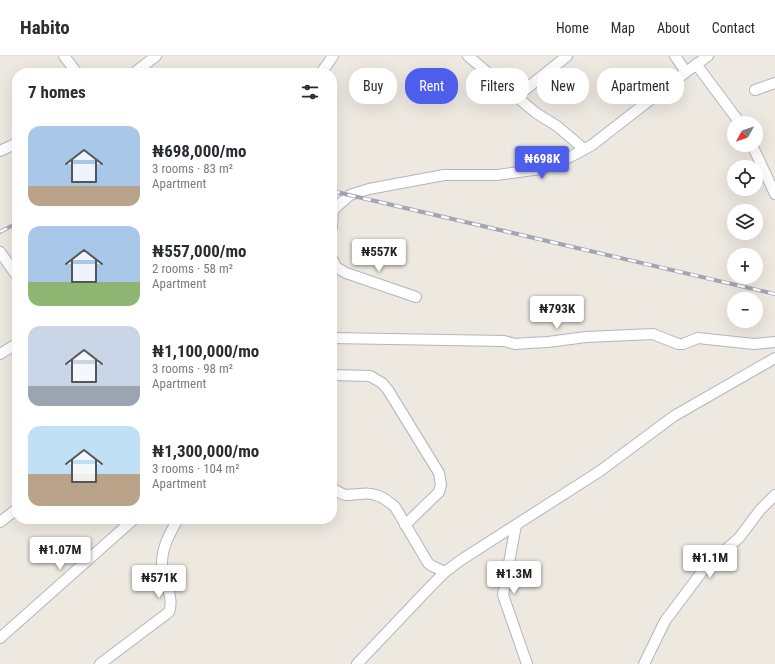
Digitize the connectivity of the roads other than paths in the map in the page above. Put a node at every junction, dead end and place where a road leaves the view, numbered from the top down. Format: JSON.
{"nodes":[{"id":1,"x":64,"y":56,"type":"edge"},
{"id":2,"x":156,"y":56,"type":"edge"},
{"id":3,"x":333,"y":56,"type":"edge"},
{"id":4,"x":468,"y":56,"type":"edge"},
{"id":5,"x":567,"y":56,"type":"edge"},
{"id":6,"x":674,"y":56,"type":"edge"},
{"id":7,"x":708,"y":56,"type":"edge"},
{"id":8,"x":696,"y":64,"type":"junction"},
{"id":9,"x":72,"y":68,"type":"edge"},
{"id":10,"x":140,"y":68,"type":"edge"},
{"id":11,"x":325,"y":68,"type":"edge"},
{"id":12,"x":482,"y":68,"type":"edge"},
{"id":13,"x":686,"y":72,"type":"junction"},
{"id":14,"x":775,"y":83,"type":"edge"},
{"id":15,"x":529,"y":86,"type":"edge"},
{"id":16,"x":755,"y":90,"type":"dead end"},
{"id":17,"x":525,"y":104,"type":"edge"},
{"id":18,"x":735,"y":116,"type":"edge"},
{"id":19,"x":12,"y":145,"type":"edge"},
{"id":20,"x":584,"y":149,"type":"junction"},
{"id":21,"x":0,"y":151,"type":"edge"},
{"id":22,"x":755,"y":152,"type":"edge"},
{"id":23,"x":775,"y":194,"type":"edge"},
{"id":24,"x":337,"y":206,"type":"edge"},
{"id":25,"x":0,"y":252,"type":"edge"},
{"id":26,"x":337,"y":268,"type":"edge"},
{"id":27,"x":12,"y":269,"type":"edge"},
{"id":28,"x":416,"y":297,"type":"dead end"},
{"id":29,"x":337,"y":338,"type":"edge"},
{"id":30,"x":775,"y":342,"type":"edge"},
{"id":31,"x":12,"y":347,"type":"edge"},
{"id":32,"x":0,"y":354,"type":"edge"},
{"id":33,"x":775,"y":358,"type":"edge"},
{"id":34,"x":337,"y":375,"type":"edge"},
{"id":35,"x":337,"y":491,"type":"edge"},
{"id":36,"x":775,"y":495,"type":"edge"},
{"id":37,"x":12,"y":513,"type":"edge"},
{"id":38,"x":0,"y":522,"type":"edge"},
{"id":39,"x":128,"y":524,"type":"edge"},
{"id":40,"x":175,"y":524,"type":"edge"},
{"id":41,"x":405,"y":525,"type":"junction"},
{"id":42,"x":516,"y":525,"type":"junction"},
{"id":43,"x":445,"y":572,"type":"junction"},
{"id":44,"x":0,"y":638,"type":"edge"},
{"id":45,"x":100,"y":664,"type":"edge"},
{"id":46,"x":357,"y":664,"type":"edge"},
{"id":47,"x":527,"y":664,"type":"edge"},
{"id":48,"x":644,"y":664,"type":"edge"}],
"edges":[{"from":1,"to":9,"type":"street"},
{"from":2,"to":10,"type":"street"},
{"from":3,"to":11,"type":"street"},
{"from":4,"to":12,"type":"street"},
{"from":5,"to":15,"type":"street"},
{"from":6,"to":13,"type":"street"},
{"from":7,"to":8,"type":"street"},
{"from":8,"to":13,"type":"street"},
{"from":8,"to":18,"type":"street"},
{"from":13,"to":20,"type":"street"},
{"from":14,"to":16,"type":"street"},
{"from":17,"to":20,"type":"street"},
{"from":19,"to":21,"type":"street"},
{"from":20,"to":24,"type":"street"},
{"from":22,"to":23,"type":"street"},
{"from":25,"to":27,"type":"street"},
{"from":26,"to":28,"type":"street"},
{"from":29,"to":30,"type":"street"},
{"from":31,"to":32,"type":"street"},
{"from":33,"to":42,"type":"street"},
{"from":34,"to":41,"type":"street"},
{"from":35,"to":41,"type":"street"},
{"from":36,"to":48,"type":"street"},
{"from":37,"to":38,"type":"street"},
{"from":39,"to":44,"type":"street"},
{"from":40,"to":45,"type":"street"},
{"from":41,"to":43,"type":"street"},
{"from":42,"to":43,"type":"street"},
{"from":42,"to":47,"type":"street"},
{"from":43,"to":46,"type":"street"}]}
